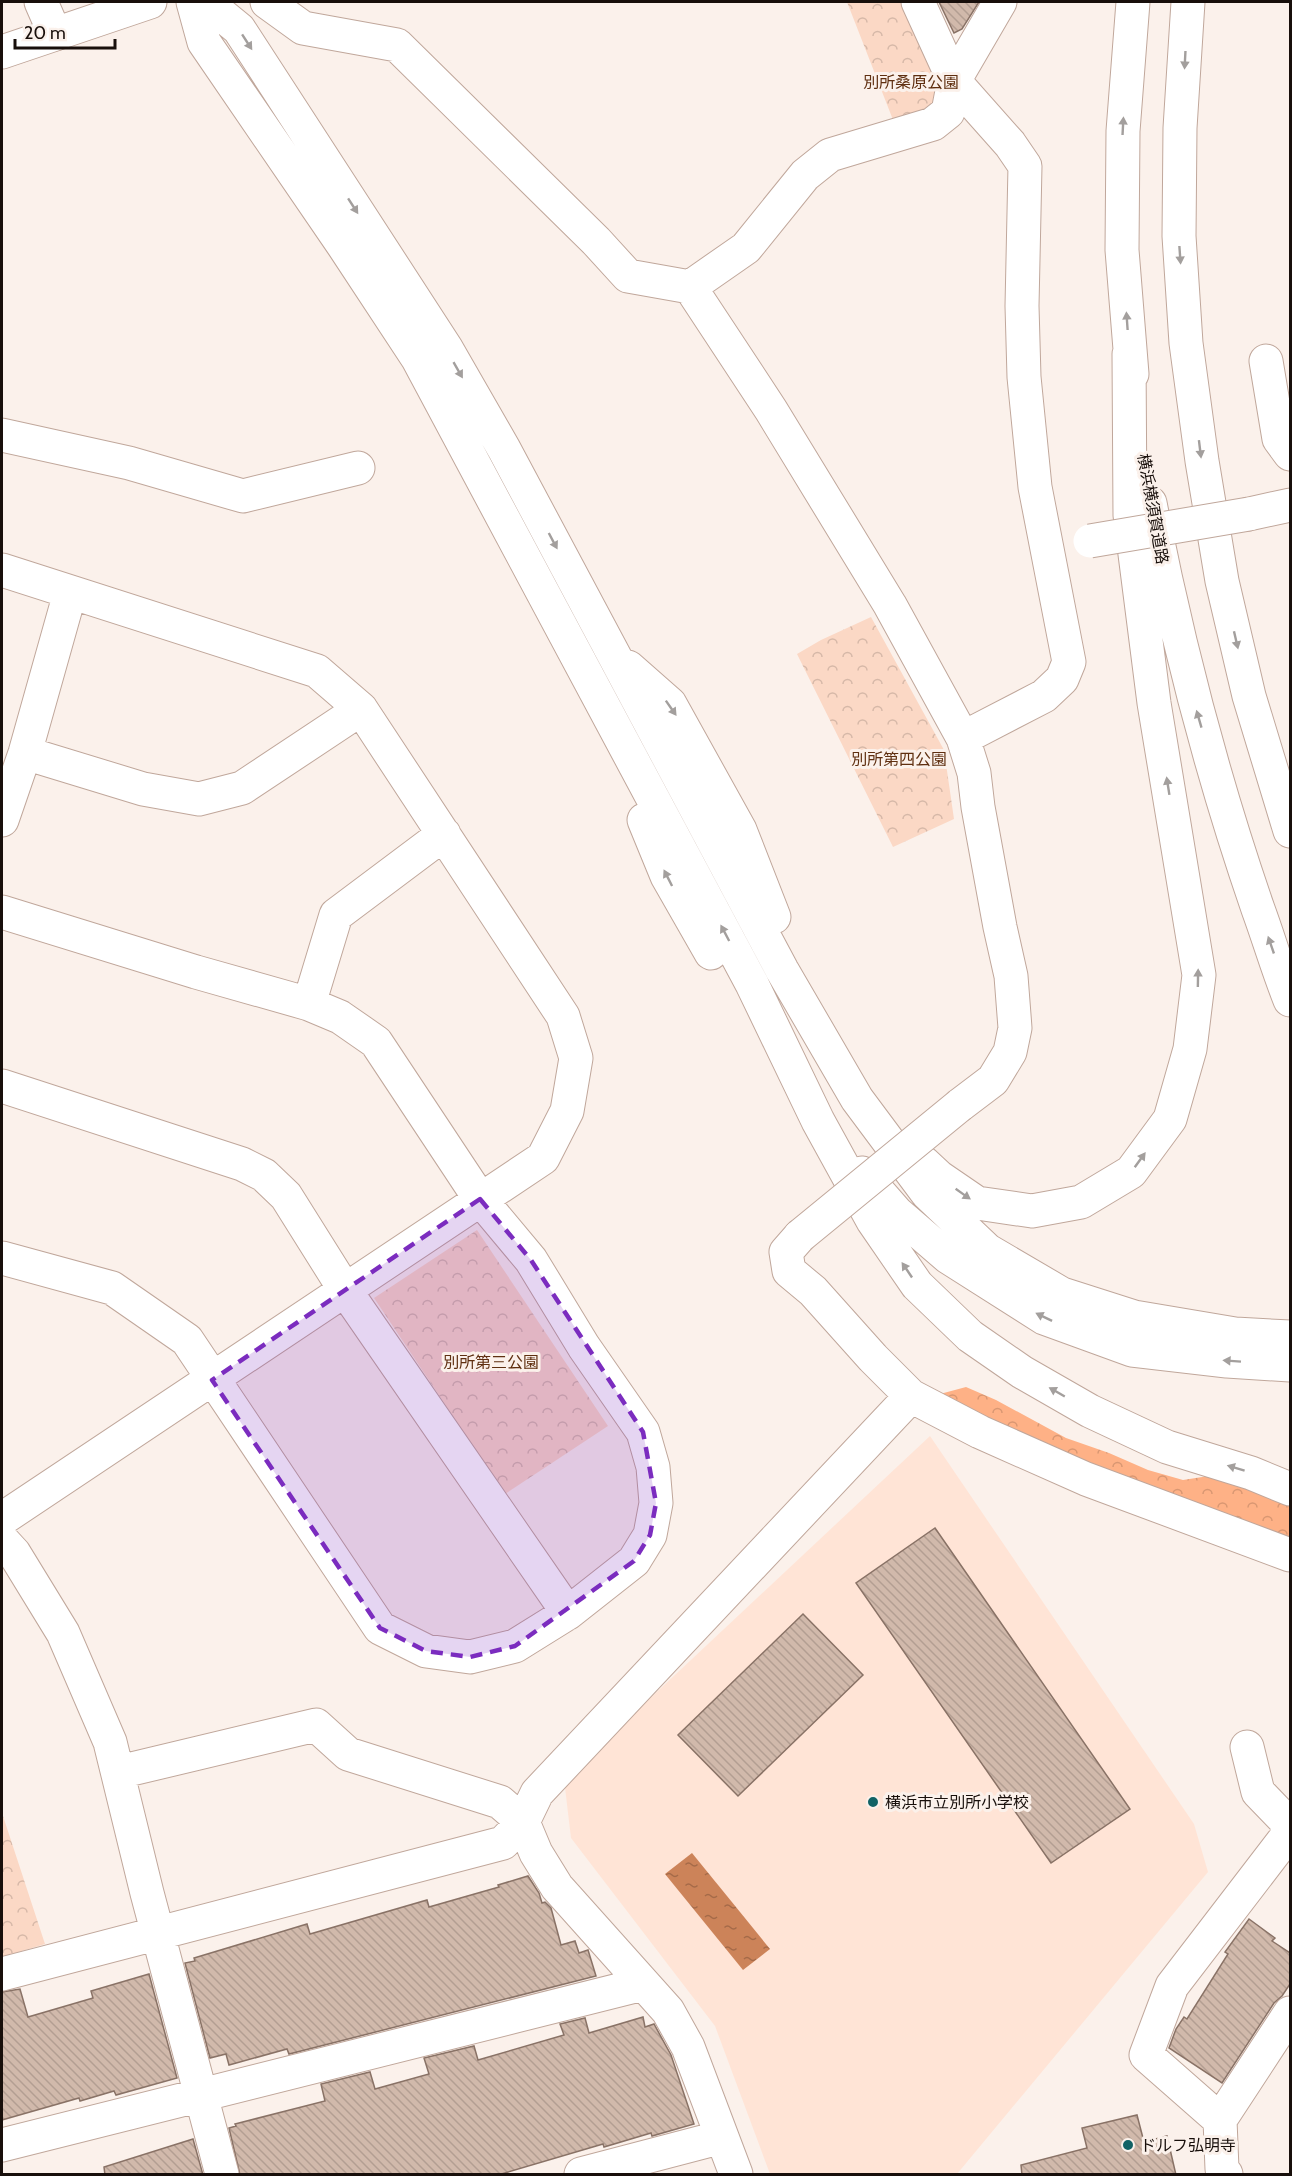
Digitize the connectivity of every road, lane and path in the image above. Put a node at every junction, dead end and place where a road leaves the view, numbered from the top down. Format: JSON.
{"nodes":[{"id":1,"x":41,"y":2,"type":"edge"},
{"id":2,"x":150,"y":2,"type":"edge"},
{"id":3,"x":193,"y":2,"type":"edge"},
{"id":4,"x":206,"y":2,"type":"edge"},
{"id":5,"x":267,"y":2,"type":"edge"},
{"id":6,"x":918,"y":2,"type":"edge"},
{"id":7,"x":1000,"y":2,"type":"edge"},
{"id":8,"x":1133,"y":2,"type":"edge"},
{"id":9,"x":1188,"y":2,"type":"edge"},
{"id":10,"x":55,"y":34,"type":"junction"},
{"id":11,"x":2,"y":52,"type":"edge"},
{"id":12,"x":954,"y":81,"type":"junction"},
{"id":13,"x":690,"y":287,"type":"junction"},
{"id":14,"x":1129,"y":354,"type":"junction"},
{"id":15,"x":1266,"y":361,"type":"dead end"},
{"id":16,"x":2,"y":435,"type":"edge"},
{"id":17,"x":1290,"y":454,"type":"edge"},
{"id":18,"x":358,"y":468,"type":"dead end"},
{"id":19,"x":1290,"y":505,"type":"edge"},
{"id":20,"x":1048,"y":549,"type":"junction"},
{"id":21,"x":2,"y":570,"type":"edge"},
{"id":22,"x":70,"y":593,"type":"junction"},
{"id":23,"x":1249,"y":696,"type":"junction"},
{"id":24,"x":361,"y":709,"type":"junction"},
{"id":25,"x":963,"y":738,"type":"junction"},
{"id":26,"x":25,"y":753,"type":"junction"},
{"id":27,"x":1290,"y":794,"type":"edge"},
{"id":28,"x":2,"y":820,"type":"edge"},
{"id":29,"x":1290,"y":831,"type":"edge"},
{"id":30,"x":444,"y":834,"type":"junction"},
{"id":31,"x":2,"y":912,"type":"edge"},
{"id":32,"x":1290,"y":1000,"type":"edge"},
{"id":33,"x":309,"y":1004,"type":"junction"},
{"id":34,"x":2,"y":1086,"type":"edge"},
{"id":35,"x":857,"y":1099,"type":"junction"},
{"id":36,"x":818,"y":1121,"type":"junction"},
{"id":37,"x":480,"y":1199,"type":"junction"},
{"id":38,"x":2,"y":1258,"type":"edge"},
{"id":39,"x":345,"y":1290,"type":"junction"},
{"id":40,"x":1290,"y":1337,"type":"edge"},
{"id":41,"x":1290,"y":1365,"type":"edge"},
{"id":42,"x":212,"y":1380,"type":"junction"},
{"id":43,"x":911,"y":1396,"type":"junction"},
{"id":44,"x":1290,"y":1489,"type":"edge"},
{"id":45,"x":2,"y":1519,"type":"edge"},
{"id":46,"x":2,"y":1540,"type":"edge"},
{"id":47,"x":1290,"y":1555,"type":"edge"},
{"id":48,"x":568,"y":1613,"type":"junction"},
{"id":49,"x":1247,"y":1747,"type":"dead end"},
{"id":50,"x":119,"y":1772,"type":"junction"},
{"id":51,"x":523,"y":1822,"type":"junction"},
{"id":52,"x":157,"y":1933,"type":"junction"},
{"id":53,"x":2,"y":1974,"type":"edge"},
{"id":54,"x":643,"y":1984,"type":"junction"},
{"id":55,"x":1290,"y":2013,"type":"edge"},
{"id":56,"x":201,"y":2095,"type":"junction"},
{"id":57,"x":1220,"y":2120,"type":"junction"},
{"id":58,"x":722,"y":2137,"type":"junction"},
{"id":59,"x":2,"y":2145,"type":"edge"},
{"id":60,"x":222,"y":2175,"type":"edge"},
{"id":61,"x":581,"y":2175,"type":"edge"},
{"id":62,"x":736,"y":2175,"type":"edge"},
{"id":63,"x":1226,"y":2175,"type":"edge"}],
"edges":[{"from":1,"to":10,"type":"main road"},
{"from":2,"to":10,"type":"main road"},
{"from":36,"to":3,"type":"main road","one_way":true},
{"from":4,"to":35,"type":"main road","one_way":true},
{"from":5,"to":13,"type":"main road"},
{"from":6,"to":12,"type":"main road"},
{"from":7,"to":12,"type":"main road"},
{"from":14,"to":8,"type":"main road","name":"横浜横須賀道路","one_way":true},
{"from":9,"to":23,"type":"main road","one_way":true},
{"from":10,"to":11,"type":"main road"},
{"from":12,"to":13,"type":"main road"},
{"from":12,"to":20,"type":"main road"},
{"from":13,"to":25,"type":"main road"},
{"from":32,"to":14,"type":"main road","name":"横浜横須賀道路","one_way":true},
{"from":35,"to":14,"type":"main road","one_way":true},
{"from":15,"to":17,"type":"main road"},
{"from":16,"to":18,"type":"main road"},
{"from":19,"to":20,"type":"main road","bridge":true},
{"from":20,"to":25,"type":"main road"},
{"from":21,"to":22,"type":"main road"},
{"from":22,"to":24,"type":"main road"},
{"from":22,"to":26,"type":"main road"},
{"from":23,"to":27,"type":"main road"},
{"from":23,"to":29,"type":"main road"},
{"from":24,"to":26,"type":"main road"},
{"from":24,"to":30,"type":"main road"},
{"from":25,"to":43,"type":"main road","bridge":true},
{"from":26,"to":28,"type":"main road"},
{"from":30,"to":33,"type":"main road"},
{"from":30,"to":37,"type":"main road"},
{"from":31,"to":33,"type":"main road"},
{"from":33,"to":37,"type":"main road"},
{"from":34,"to":39,"type":"main road"},
{"from":35,"to":40,"type":"main road"},
{"from":41,"to":36,"type":"main road","one_way":true},
{"from":44,"to":36,"type":"main road","one_way":true},
{"from":37,"to":39,"type":"main road"},
{"from":37,"to":48,"type":"main road"},
{"from":38,"to":42,"type":"main road"},
{"from":39,"to":42,"type":"main road"},
{"from":39,"to":48,"type":"main road"},
{"from":42,"to":45,"type":"main road"},
{"from":42,"to":48,"type":"main road"},
{"from":43,"to":47,"type":"main road"},
{"from":43,"to":51,"type":"main road"},
{"from":46,"to":50,"type":"main road"},
{"from":49,"to":57,"type":"main road"},
{"from":50,"to":51,"type":"main road"},
{"from":50,"to":52,"type":"main road"},
{"from":51,"to":52,"type":"main road"},
{"from":51,"to":54,"type":"main road"},
{"from":52,"to":53,"type":"main road"},
{"from":52,"to":56,"type":"main road"},
{"from":54,"to":56,"type":"main road"},
{"from":54,"to":58,"type":"main road"},
{"from":55,"to":57,"type":"main road"},
{"from":56,"to":59,"type":"main road"},
{"from":56,"to":60,"type":"main road"},
{"from":57,"to":63,"type":"main road"},
{"from":58,"to":61,"type":"main road"},
{"from":58,"to":62,"type":"main road"}]}
